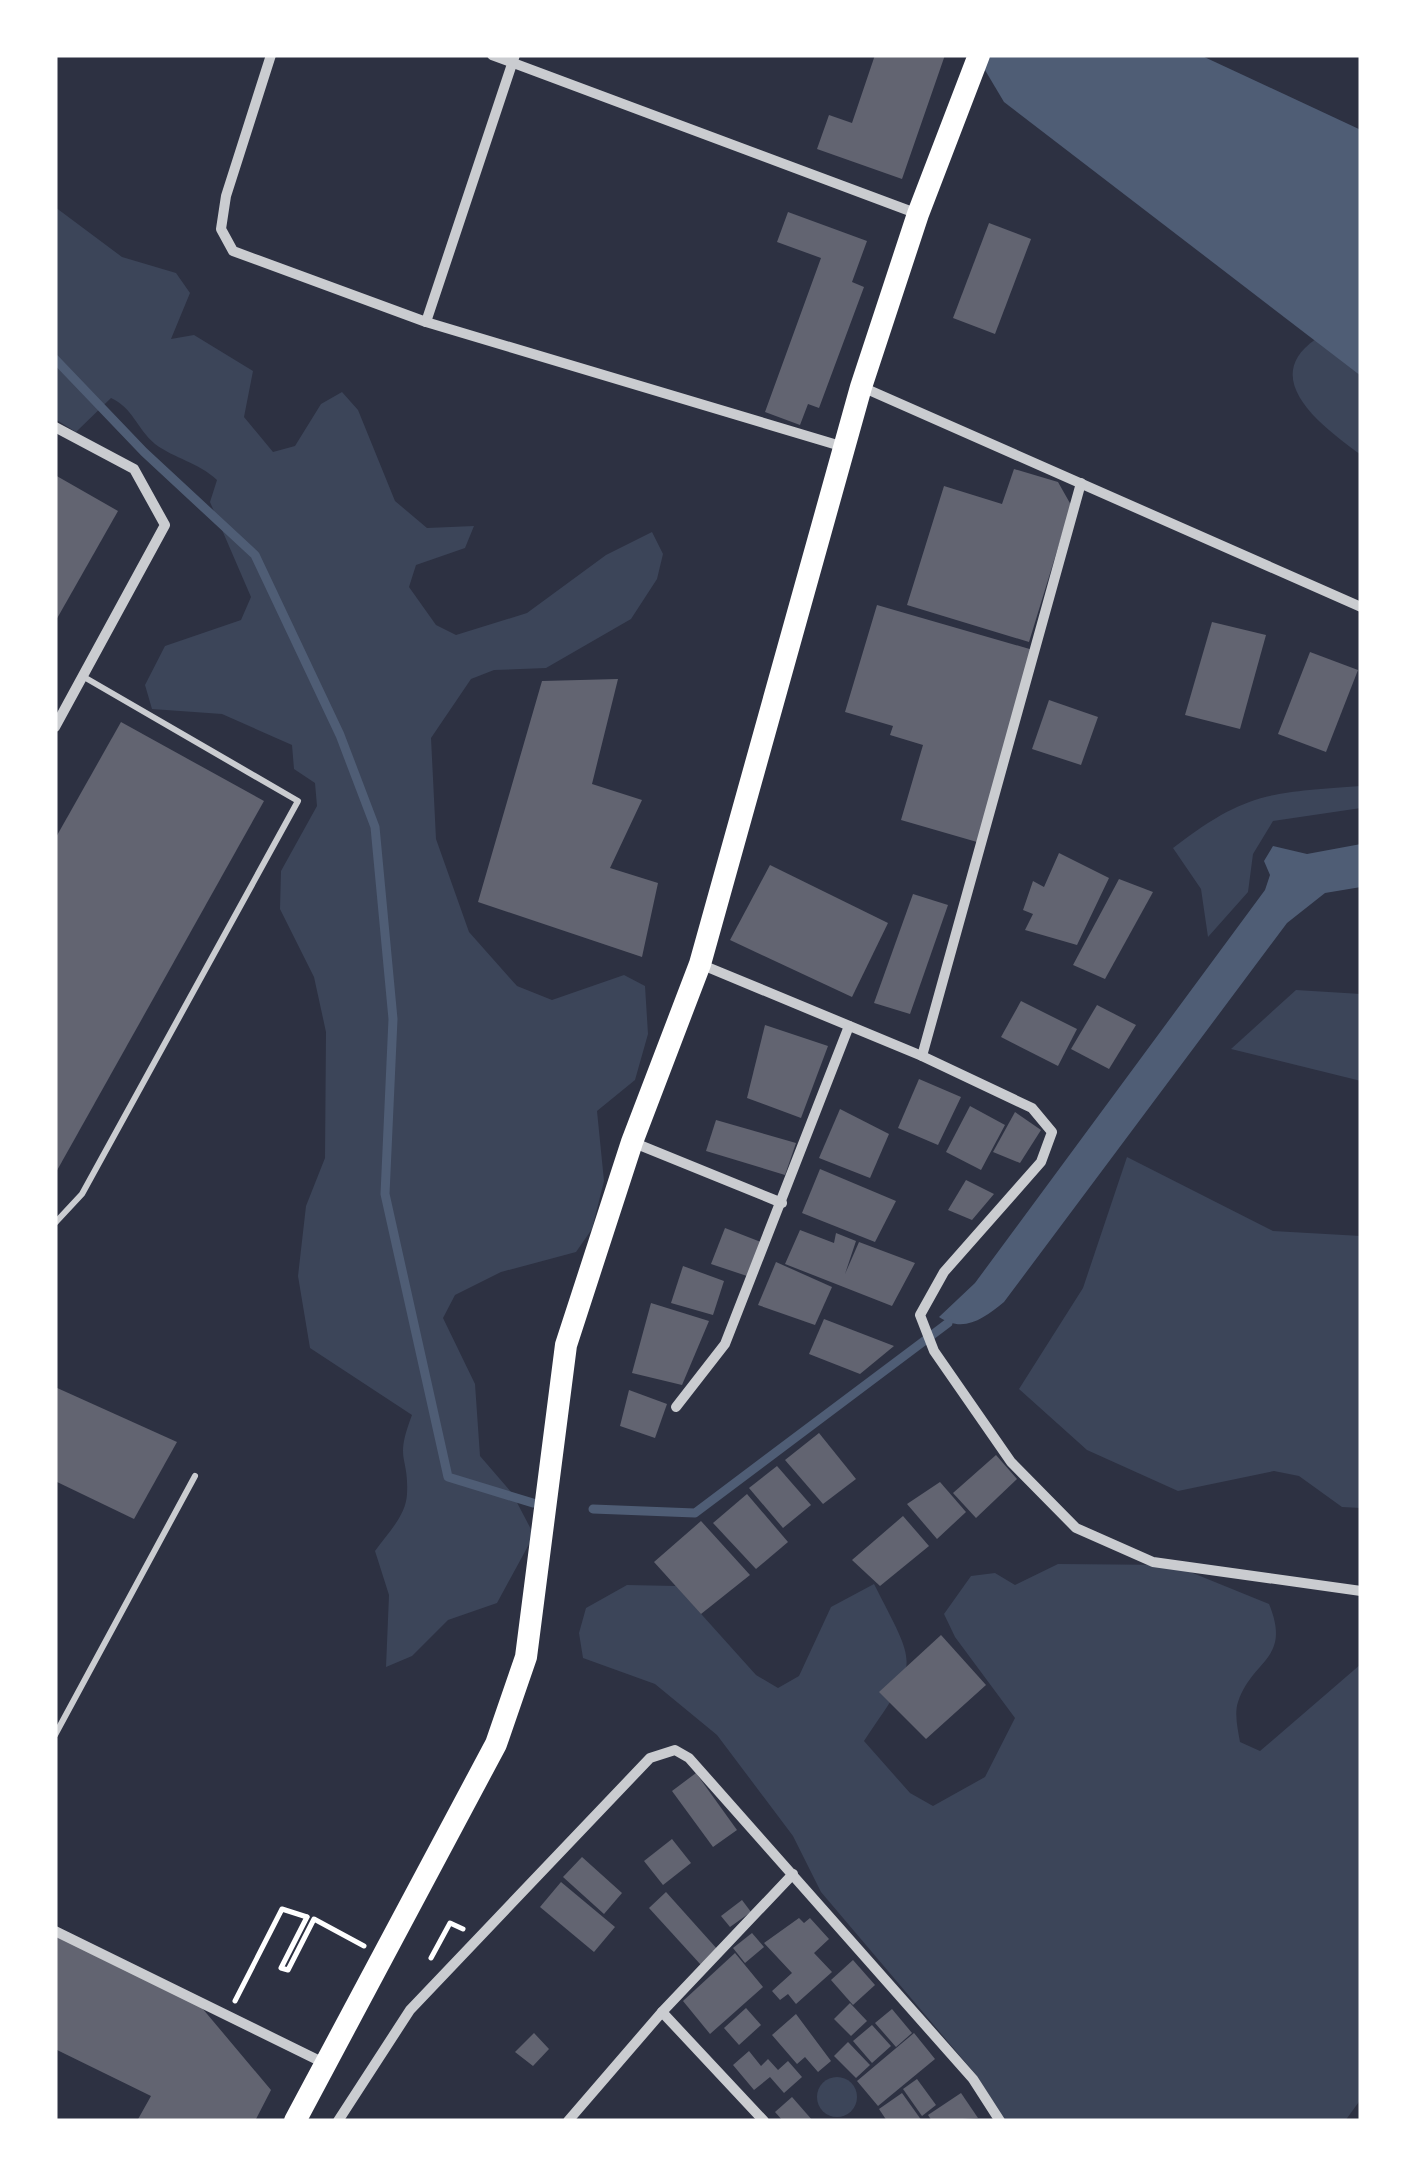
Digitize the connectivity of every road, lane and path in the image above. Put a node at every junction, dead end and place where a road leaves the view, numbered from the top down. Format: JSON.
{"nodes":[{"id":1,"x":271,"y":55,"type":"edge"},
{"id":2,"x":492,"y":55,"type":"edge"},
{"id":3,"x":513,"y":59,"type":"edge"},
{"id":4,"x":976,"y":65,"type":"edge"},
{"id":5,"x":918,"y":214,"type":"junction"},
{"id":6,"x":426,"y":322,"type":"junction"},
{"id":7,"x":862,"y":387,"type":"junction"},
{"id":8,"x":55,"y":427,"type":"edge"},
{"id":9,"x":844,"y":446,"type":"junction"},
{"id":10,"x":1081,"y":483,"type":"junction"},
{"id":11,"x":1361,"y":607,"type":"edge"},
{"id":12,"x":82,"y":676,"type":"junction"},
{"id":13,"x":55,"y":726,"type":"edge"},
{"id":14,"x":700,"y":964,"type":"junction"},
{"id":15,"x":849,"y":1026,"type":"junction"},
{"id":16,"x":922,"y":1056,"type":"junction"},
{"id":17,"x":632,"y":1142,"type":"junction"},
{"id":18,"x":782,"y":1203,"type":"junction"},
{"id":19,"x":55,"y":1223,"type":"edge"},
{"id":20,"x":676,"y":1407,"type":"dead end"},
{"id":21,"x":195,"y":1476,"type":"dead end"},
{"id":22,"x":1361,"y":1591,"type":"edge"},
{"id":23,"x":55,"y":1736,"type":"edge"},
{"id":24,"x":794,"y":1874,"type":"junction"},
{"id":25,"x":311,"y":1918,"type":"junction"},
{"id":26,"x":450,"y":1922,"type":"dead end"},
{"id":27,"x":55,"y":1931,"type":"edge"},
{"id":28,"x":375,"y":1952,"type":"dead end"},
{"id":29,"x":428,"y":1963,"type":"dead end"},
{"id":30,"x":662,"y":2012,"type":"junction"},
{"id":31,"x":226,"y":2017,"type":"junction"},
{"id":32,"x":326,"y":2064,"type":"junction"},
{"id":33,"x":295,"y":2121,"type":"edge"},
{"id":34,"x":338,"y":2121,"type":"edge"},
{"id":35,"x":568,"y":2121,"type":"edge"},
{"id":36,"x":764,"y":2121,"type":"edge"},
{"id":37,"x":1000,"y":2121,"type":"edge"}],
"edges":[{"from":1,"to":6,"type":"street"},
{"from":2,"to":3,"type":"street"},
{"from":3,"to":5,"type":"street"},
{"from":3,"to":6,"type":"street"},
{"from":4,"to":5,"type":"main road"},
{"from":5,"to":7,"type":"main road"},
{"from":6,"to":9,"type":"street"},
{"from":7,"to":9,"type":"main road"},
{"from":7,"to":10,"type":"street"},
{"from":8,"to":12,"type":"street"},
{"from":9,"to":14,"type":"main road"},
{"from":10,"to":11,"type":"street"},
{"from":10,"to":16,"type":"street"},
{"from":12,"to":13,"type":"street"},
{"from":12,"to":19,"type":"lane"},
{"from":14,"to":15,"type":"street"},
{"from":14,"to":17,"type":"main road"},
{"from":15,"to":16,"type":"street"},
{"from":15,"to":18,"type":"street"},
{"from":16,"to":22,"type":"street"},
{"from":17,"to":18,"type":"street"},
{"from":17,"to":32,"type":"main road"},
{"from":18,"to":20,"type":"street"},
{"from":21,"to":23,"type":"lane"},
{"from":24,"to":30,"type":"street"},
{"from":24,"to":34,"type":"street"},
{"from":24,"to":37,"type":"street"},
{"from":25,"to":25,"type":"path"},
{"from":25,"to":28,"type":"path"},
{"from":25,"to":31,"type":"path"},
{"from":26,"to":29,"type":"path"},
{"from":27,"to":31,"type":"street"},
{"from":30,"to":35,"type":"street"},
{"from":30,"to":36,"type":"street"},
{"from":31,"to":32,"type":"street"},
{"from":32,"to":33,"type":"main road"}]}
